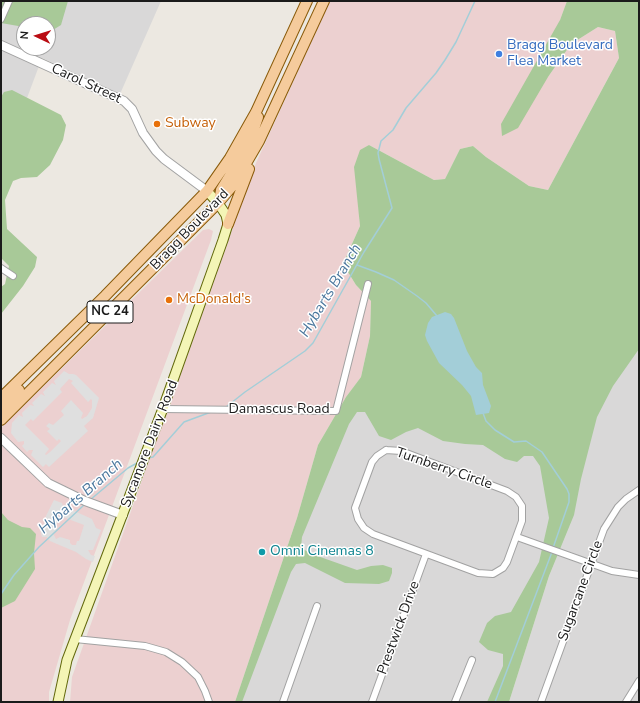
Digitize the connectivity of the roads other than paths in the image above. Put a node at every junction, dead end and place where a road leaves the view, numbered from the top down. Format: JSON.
{"nodes":[{"id":1,"x":9,"y":1,"type":"edge"},
{"id":2,"x":307,"y":1,"type":"edge"},
{"id":3,"x":324,"y":1,"type":"edge"},
{"id":4,"x":1,"y":19,"type":"edge"},
{"id":5,"x":1,"y":45,"type":"edge"},
{"id":6,"x":270,"y":81,"type":"junction"},
{"id":7,"x":259,"y":141,"type":"junction"},
{"id":8,"x":207,"y":191,"type":"junction"},
{"id":9,"x":218,"y":204,"type":"junction"},
{"id":10,"x":228,"y":224,"type":"junction"},
{"id":11,"x":1,"y":268,"type":"edge"},
{"id":12,"x":13,"y":276,"type":"dead end"},
{"id":13,"x":368,"y":284,"type":"dead end"},
{"id":14,"x":72,"y":328,"type":"junction"},
{"id":15,"x":1,"y":398,"type":"edge"},
{"id":16,"x":1,"y":408,"type":"edge"},
{"id":17,"x":163,"y":409,"type":"junction"},
{"id":18,"x":1,"y":420,"type":"edge"},
{"id":19,"x":1,"y":438,"type":"edge"},
{"id":20,"x":639,"y":490,"type":"edge"},
{"id":21,"x":123,"y":515,"type":"junction"},
{"id":22,"x":517,"y":537,"type":"junction"},
{"id":23,"x":426,"y":554,"type":"junction"},
{"id":24,"x":591,"y":564,"type":"junction"},
{"id":25,"x":639,"y":575,"type":"edge"},
{"id":26,"x":318,"y":606,"type":"dead end"},
{"id":27,"x":75,"y":639,"type":"junction"},
{"id":28,"x":472,"y":660,"type":"dead end"},
{"id":29,"x":639,"y":681,"type":"edge"},
{"id":30,"x":58,"y":702,"type":"edge"},
{"id":31,"x":210,"y":702,"type":"edge"},
{"id":32,"x":283,"y":702,"type":"edge"},
{"id":33,"x":372,"y":702,"type":"edge"},
{"id":34,"x":455,"y":702,"type":"edge"},
{"id":35,"x":541,"y":702,"type":"edge"},
{"id":36,"x":626,"y":702,"type":"edge"}],
"edges":[{"from":1,"to":4,"type":"street"},
{"from":2,"to":6,"type":"main road","name":"Bragg Boulevard","number":"NC 24"},
{"from":3,"to":7,"type":"main road","name":"Bragg Boulevard","number":"NC 24"},
{"from":5,"to":8,"type":"street","name":"Carol Street"},
{"from":6,"to":8,"type":"main road","name":"Bragg Boulevard","number":"NC 24"},
{"from":6,"to":9,"type":"main road"},
{"from":7,"to":9,"type":"main road","name":"Bragg Boulevard","number":"NC 24"},
{"from":7,"to":10,"type":"main road"},
{"from":8,"to":9,"type":"main road"},
{"from":8,"to":14,"type":"main road","name":"Bragg Boulevard","number":"NC 24"},
{"from":9,"to":10,"type":"main road"},
{"from":9,"to":18,"type":"main road","name":"Bragg Boulevard","number":"NC 24"},
{"from":10,"to":17,"type":"main road","name":"Sycamore Dairy Road"},
{"from":11,"to":12,"type":"street"},
{"from":13,"to":17,"type":"street","name":"Damascus Road"},
{"from":14,"to":15,"type":"main road","name":"Bragg Boulevard","number":"NC 24"},
{"from":14,"to":16,"type":"main road"},
{"from":17,"to":21,"type":"main road","name":"Sycamore Dairy Road"},
{"from":19,"to":21,"type":"street"},
{"from":20,"to":24,"type":"street","name":"Sugarcane Circle"},
{"from":21,"to":27,"type":"main road","name":"Sycamore Dairy Road"},
{"from":22,"to":23,"type":"street","name":"Turnberry Circle"},
{"from":22,"to":23,"type":"street","name":"Turnberry Circle"},
{"from":22,"to":24,"type":"street"},
{"from":23,"to":33,"type":"street","name":"Prestwick Drive"},
{"from":24,"to":25,"type":"street"},
{"from":24,"to":35,"type":"street","name":"Sugarcane Circle"},
{"from":26,"to":32,"type":"street"},
{"from":27,"to":30,"type":"main road","name":"Sycamore Dairy Road"},
{"from":27,"to":31,"type":"street"},
{"from":28,"to":34,"type":"street"},
{"from":29,"to":36,"type":"street"}]}
